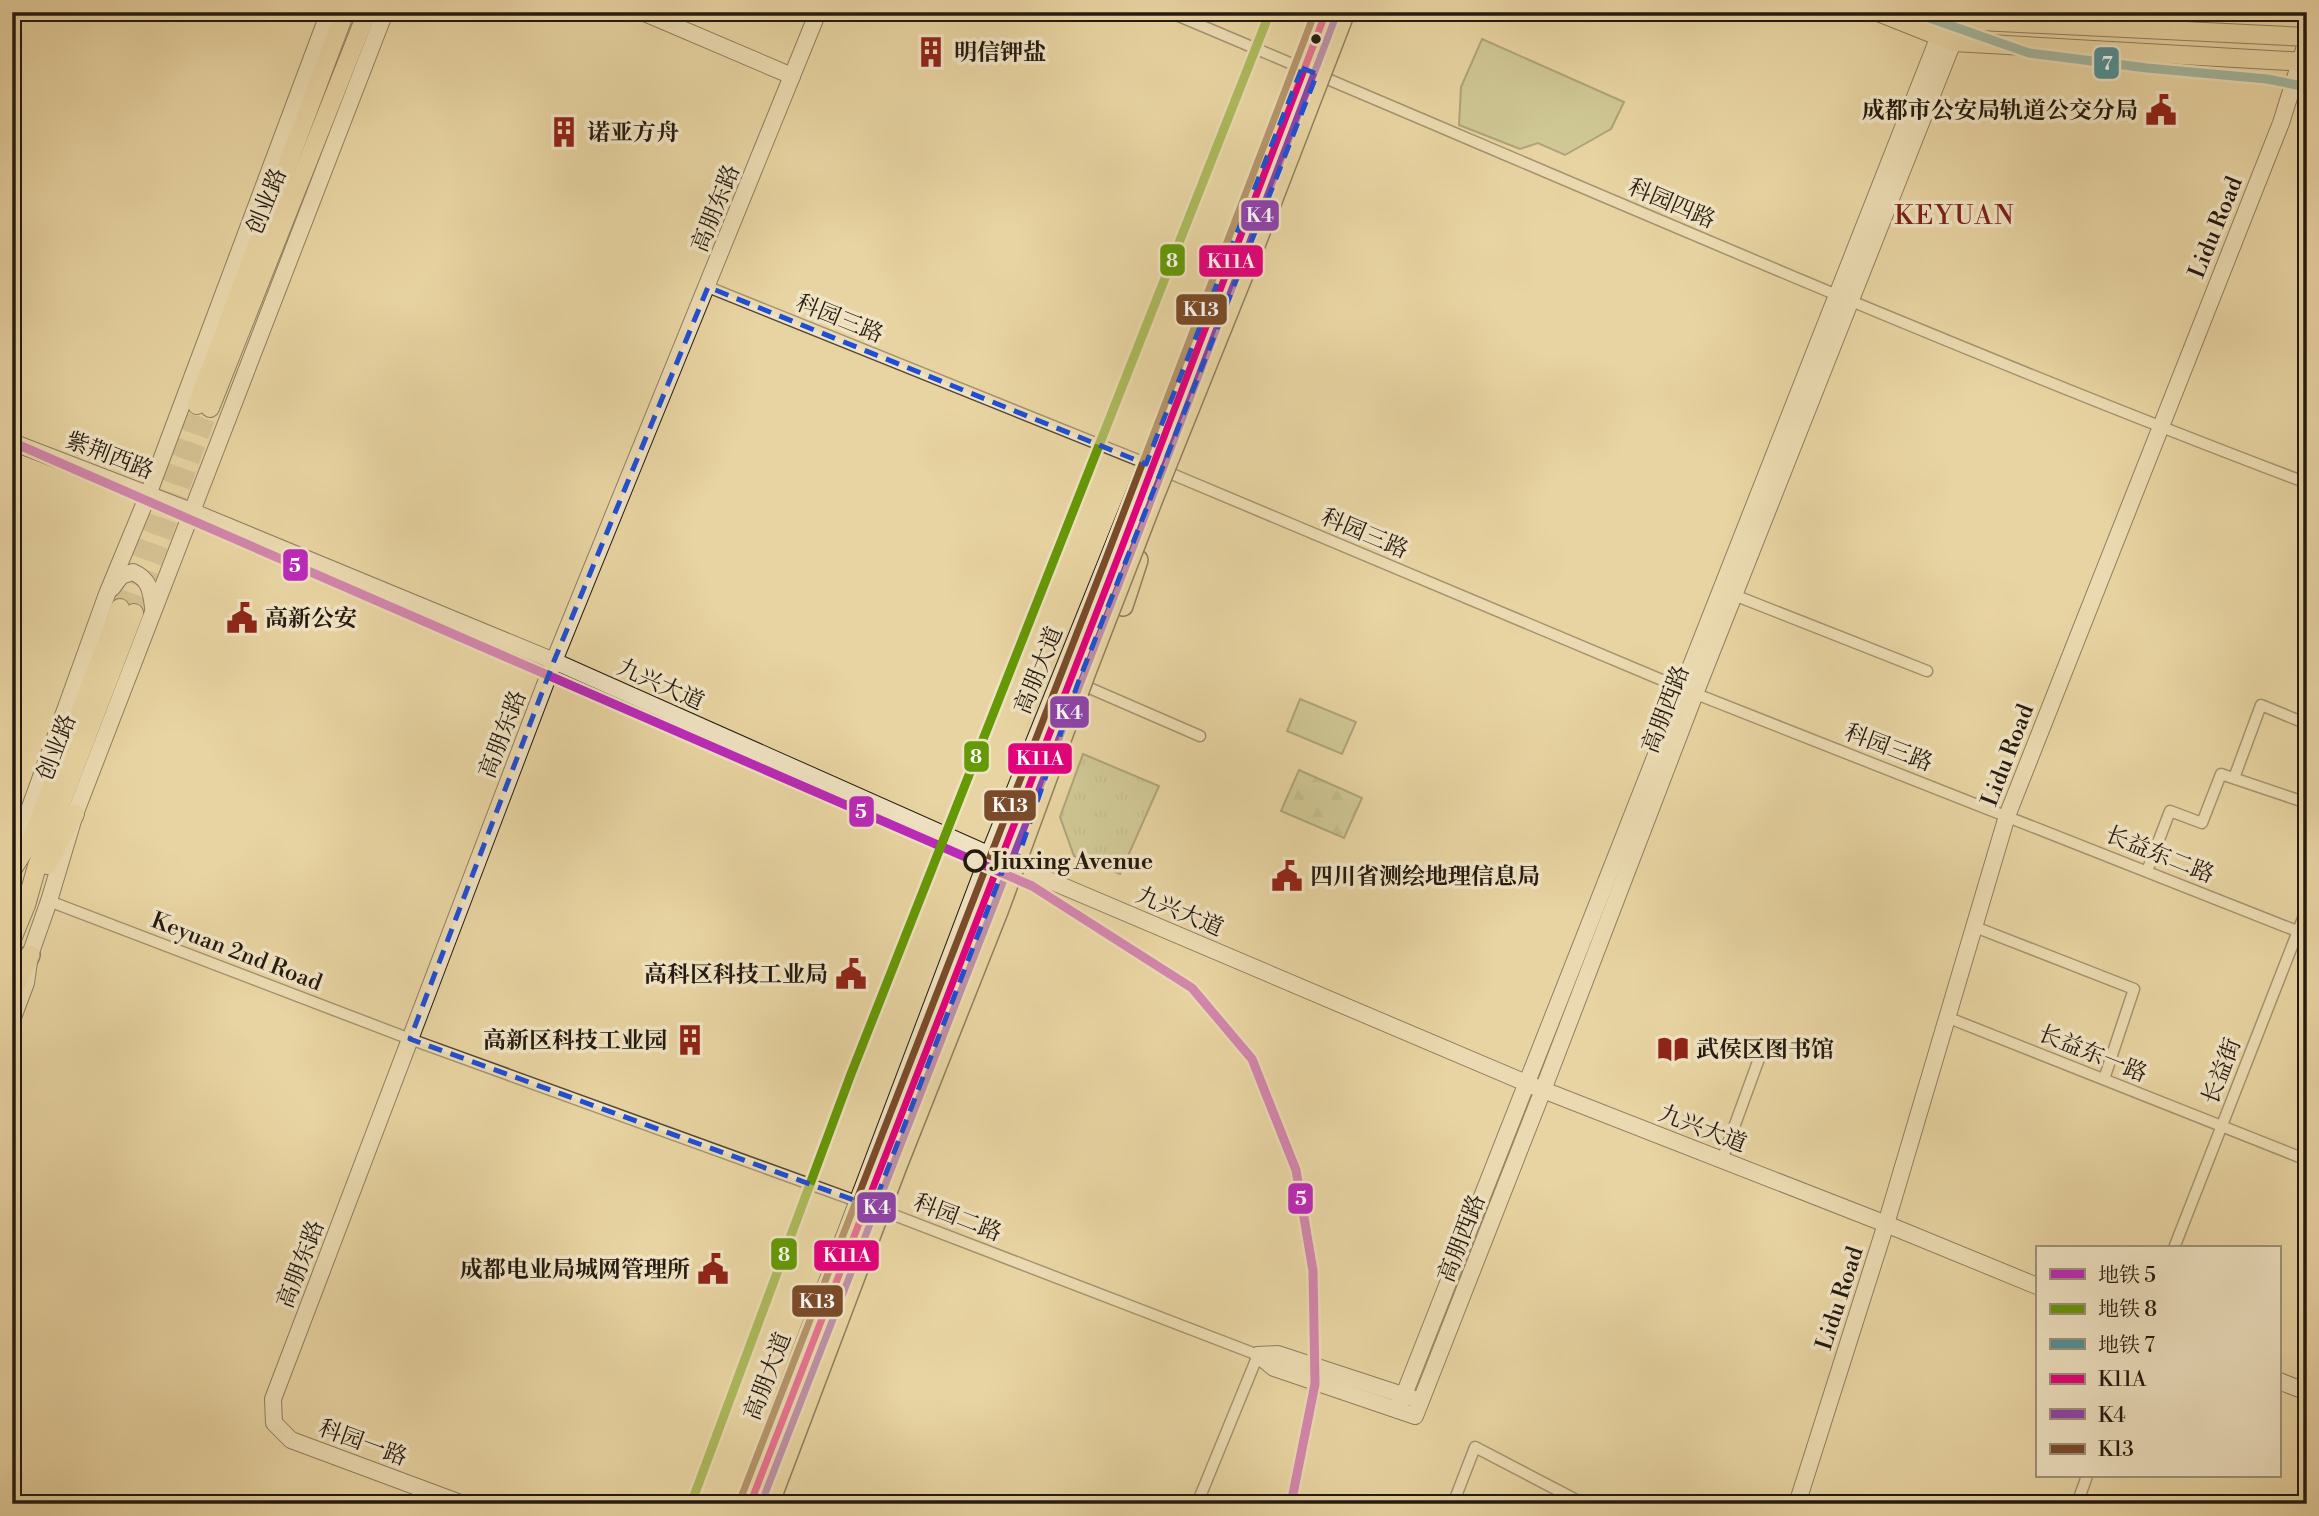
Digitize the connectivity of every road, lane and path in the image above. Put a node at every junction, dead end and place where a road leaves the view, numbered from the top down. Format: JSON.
{"nodes":[{"id":1,"x":329,"y":12,"type":"edge"},
{"id":2,"x":345,"y":12,"type":"edge"},
{"id":3,"x":367,"y":12,"type":"edge"},
{"id":4,"x":385,"y":12,"type":"edge"},
{"id":5,"x":642,"y":12,"type":"edge"},
{"id":6,"x":818,"y":12,"type":"edge"},
{"id":7,"x":1170,"y":12,"type":"edge"},
{"id":8,"x":1323,"y":12,"type":"edge"},
{"id":9,"x":1343,"y":12,"type":"edge"},
{"id":10,"x":1878,"y":12,"type":"edge"},
{"id":11,"x":1947,"y":16,"type":"edge"},
{"id":12,"x":2307,"y":38,"type":"edge"},
{"id":13,"x":1946,"y":39,"type":"junction"},
{"id":14,"x":2303,"y":61,"type":"edge"},
{"id":15,"x":1302,"y":68,"type":"junction"},
{"id":16,"x":1317,"y":74,"type":"junction"},
{"id":17,"x":792,"y":76,"type":"junction"},
{"id":18,"x":708,"y":287,"type":"junction"},
{"id":19,"x":1844,"y":300,"type":"junction"},
{"id":20,"x":2160,"y":427,"type":"junction"},
{"id":21,"x":12,"y":442,"type":"edge"},
{"id":22,"x":1153,"y":466,"type":"junction"},
{"id":23,"x":2307,"y":483,"type":"edge"},
{"id":24,"x":148,"y":495,"type":"junction"},
{"id":25,"x":191,"y":511,"type":"junction"},
{"id":26,"x":107,"y":594,"type":"junction"},
{"id":27,"x":1734,"y":595,"type":"junction"},
{"id":28,"x":153,"y":607,"type":"junction"},
{"id":29,"x":554,"y":661,"type":"junction"},
{"id":30,"x":1927,"y":671,"type":"dead end"},
{"id":31,"x":1078,"y":682,"type":"junction"},
{"id":32,"x":1688,"y":691,"type":"junction"},
{"id":33,"x":2307,"y":724,"type":"edge"},
{"id":34,"x":1200,"y":736,"type":"dead end"},
{"id":35,"x":2235,"y":778,"type":"junction"},
{"id":36,"x":2307,"y":803,"type":"edge"},
{"id":37,"x":75,"y":814,"type":"junction"},
{"id":38,"x":2007,"y":816,"type":"junction"},
{"id":39,"x":989,"y":854,"type":"junction"},
{"id":40,"x":12,"y":857,"type":"edge"},
{"id":41,"x":1006,"y":862,"type":"junction"},
{"id":42,"x":12,"y":870,"type":"edge"},
{"id":43,"x":2147,"y":871,"type":"junction"},
{"id":44,"x":49,"y":901,"type":"junction"},
{"id":45,"x":26,"y":905,"type":"junction"},
{"id":46,"x":2307,"y":908,"type":"edge"},
{"id":47,"x":999,"y":909,"type":"junction"},
{"id":48,"x":1975,"y":927,"type":"junction"},
{"id":49,"x":2302,"y":933,"type":"edge"},
{"id":50,"x":12,"y":939,"type":"edge"},
{"id":51,"x":30,"y":955,"type":"junction"},
{"id":52,"x":12,"y":991,"type":"edge"},
{"id":53,"x":1948,"y":1018,"type":"junction"},
{"id":54,"x":12,"y":1020,"type":"edge"},
{"id":55,"x":410,"y":1039,"type":"junction"},
{"id":56,"x":1747,"y":1050,"type":"dead end"},
{"id":57,"x":2104,"y":1079,"type":"junction"},
{"id":58,"x":1525,"y":1083,"type":"junction"},
{"id":59,"x":1734,"y":1089,"type":"dead end"},
{"id":60,"x":1543,"y":1090,"type":"junction"},
{"id":61,"x":1746,"y":1093,"type":"junction"},
{"id":62,"x":2222,"y":1127,"type":"junction"},
{"id":63,"x":1722,"y":1160,"type":"junction"},
{"id":64,"x":2307,"y":1160,"type":"edge"},
{"id":65,"x":866,"y":1204,"type":"junction"},
{"id":66,"x":1886,"y":1224,"type":"junction"},
{"id":67,"x":2175,"y":1246,"type":"edge"},
{"id":68,"x":2036,"y":1286,"type":"edge"},
{"id":69,"x":1258,"y":1355,"type":"junction"},
{"id":70,"x":2280,"y":1381,"type":"edge"},
{"id":71,"x":2307,"y":1392,"type":"edge"},
{"id":72,"x":273,"y":1399,"type":"joint"},
{"id":73,"x":1401,"y":1402,"type":"junction"},
{"id":74,"x":2086,"y":1478,"type":"edge"},
{"id":75,"x":463,"y":1504,"type":"edge"},
{"id":76,"x":743,"y":1504,"type":"edge"},
{"id":77,"x":759,"y":1504,"type":"edge"},
{"id":78,"x":769,"y":1504,"type":"edge"},
{"id":79,"x":1198,"y":1504,"type":"edge"},
{"id":80,"x":1453,"y":1504,"type":"edge"},
{"id":81,"x":1584,"y":1504,"type":"edge"},
{"id":82,"x":1797,"y":1504,"type":"edge"},
{"id":83,"x":2077,"y":1504,"type":"edge"}],
"edges":[{"from":1,"to":24,"type":"street"},
{"from":2,"to":3,"type":"main road","name":"创业路"},
{"from":4,"to":25,"type":"street"},
{"from":5,"to":17,"type":"street"},
{"from":6,"to":17,"type":"street","name":"高朋东路"},
{"from":7,"to":15,"type":"street","name":"科园四路"},
{"from":8,"to":15,"type":"street","name":"高朋大道"},
{"from":9,"to":16,"type":"street","name":"高朋大道"},
{"from":9,"to":47,"type":"highway","bridge":true},
{"from":10,"to":13,"type":"main road"},
{"from":11,"to":12,"type":"main road"},
{"from":11,"to":13,"type":"street","name":"高朋西路"},
{"from":12,"to":14,"type":"street","name":"Lidu Road"},
{"from":13,"to":14,"type":"main road"},
{"from":13,"to":19,"type":"street","name":"高朋西路"},
{"from":14,"to":20,"type":"street","name":"Lidu Road"},
{"from":15,"to":16,"type":"street","name":"科园四路"},
{"from":15,"to":22,"type":"street","name":"高朋大道"},
{"from":16,"to":19,"type":"street","name":"科园四路"},
{"from":16,"to":22,"type":"street","name":"高朋大道"},
{"from":17,"to":18,"type":"street","name":"高朋东路"},
{"from":18,"to":22,"type":"street","name":"科园三路"},
{"from":18,"to":29,"type":"street","name":"高朋东路"},
{"from":19,"to":20,"type":"street","name":"科园四路"},
{"from":19,"to":27,"type":"street","name":"高朋西路"},
{"from":19,"to":32,"type":"street","name":"高朋西路"},
{"from":20,"to":23,"type":"street","name":"科园四路"},
{"from":20,"to":38,"type":"street","name":"Lidu Road"},
{"from":21,"to":24,"type":"street","name":"紫荆西路"},
{"from":22,"to":31,"type":"street","name":"高朋大道"},
{"from":22,"to":32,"type":"street","name":"科园三路"},
{"from":22,"to":39,"type":"street","name":"高朋大道"},
{"from":22,"to":47,"type":"highway","bridge":true},
{"from":24,"to":25,"type":"street","name":"紫荆西路"},
{"from":24,"to":26,"type":"street"},
{"from":25,"to":28,"type":"street"},
{"from":25,"to":29,"type":"street","name":"九兴大道"},
{"from":26,"to":28,"type":"street"},
{"from":26,"to":40,"type":"street"},
{"from":27,"to":30,"type":"street"},
{"from":27,"to":32,"type":"street","name":"高朋西路"},
{"from":28,"to":37,"type":"street"},
{"from":29,"to":39,"type":"street","name":"九兴大道"},
{"from":29,"to":55,"type":"street","name":"高朋东路"},
{"from":31,"to":34,"type":"street"},
{"from":31,"to":41,"type":"street","name":"高朋大道"},
{"from":32,"to":38,"type":"street","name":"科园三路"},
{"from":32,"to":58,"type":"street","name":"高朋西路"},
{"from":32,"to":60,"type":"street","name":"高朋西路"},
{"from":33,"to":35,"type":"street"},
{"from":35,"to":36,"type":"street"},
{"from":35,"to":43,"type":"street"},
{"from":37,"to":44,"type":"street"},
{"from":37,"to":45,"type":"main road"},
{"from":38,"to":43,"type":"street","name":"长益东二路"},
{"from":38,"to":48,"type":"street","name":"Lidu Road"},
{"from":39,"to":41,"type":"street","name":"九兴大道"},
{"from":39,"to":65,"type":"street","name":"高朋大道"},
{"from":41,"to":58,"type":"street","name":"九兴大道"},
{"from":41,"to":65,"type":"street","name":"高朋大道"},
{"from":42,"to":45,"type":"main road","name":"创业路"},
{"from":43,"to":49,"type":"street","name":"长益东二路"},
{"from":44,"to":51,"type":"street"},
{"from":44,"to":55,"type":"street","name":"Keyuan 2nd Road"},
{"from":45,"to":50,"type":"main road","name":"创业路"},
{"from":46,"to":49,"type":"street","name":"长益街"},
{"from":47,"to":78,"type":"highway","bridge":true},
{"from":48,"to":53,"type":"street","name":"Lidu Road"},
{"from":48,"to":57,"type":"street"},
{"from":49,"to":62,"type":"street","name":"长益街"},
{"from":51,"to":52,"type":"highway"},
{"from":51,"to":54,"type":"street"},
{"from":53,"to":57,"type":"street","name":"长益东一路"},
{"from":53,"to":66,"type":"street","name":"Lidu Road"},
{"from":55,"to":65,"type":"street","name":"科园二路"},
{"from":55,"to":72,"type":"street","name":"高朋东路"},
{"from":56,"to":61,"type":"street"},
{"from":57,"to":62,"type":"street","name":"长益东一路"},
{"from":58,"to":60,"type":"street","name":"九兴大道"},
{"from":58,"to":73,"type":"street","name":"高朋西路"},
{"from":59,"to":61,"type":"street"},
{"from":60,"to":63,"type":"street","name":"九兴大道"},
{"from":60,"to":73,"type":"street","name":"高朋西路"},
{"from":61,"to":63,"type":"street"},
{"from":62,"to":64,"type":"street","name":"长益东一路"},
{"from":62,"to":67,"type":"street","name":"长益街"},
{"from":63,"to":66,"type":"street","name":"九兴大道"},
{"from":65,"to":69,"type":"street","name":"科园二路"},
{"from":65,"to":76,"type":"street","name":"高朋大道"},
{"from":65,"to":77,"type":"street","name":"高朋大道"},
{"from":66,"to":68,"type":"street","name":"九兴大道"},
{"from":66,"to":82,"type":"street","name":"Lidu Road"},
{"from":69,"to":73,"type":"street"},
{"from":69,"to":79,"type":"street"},
{"from":70,"to":71,"type":"street"},
{"from":72,"to":75,"type":"street","name":"科园一路"},
{"from":74,"to":83,"type":"street"},
{"from":80,"to":81,"type":"street"}]}
